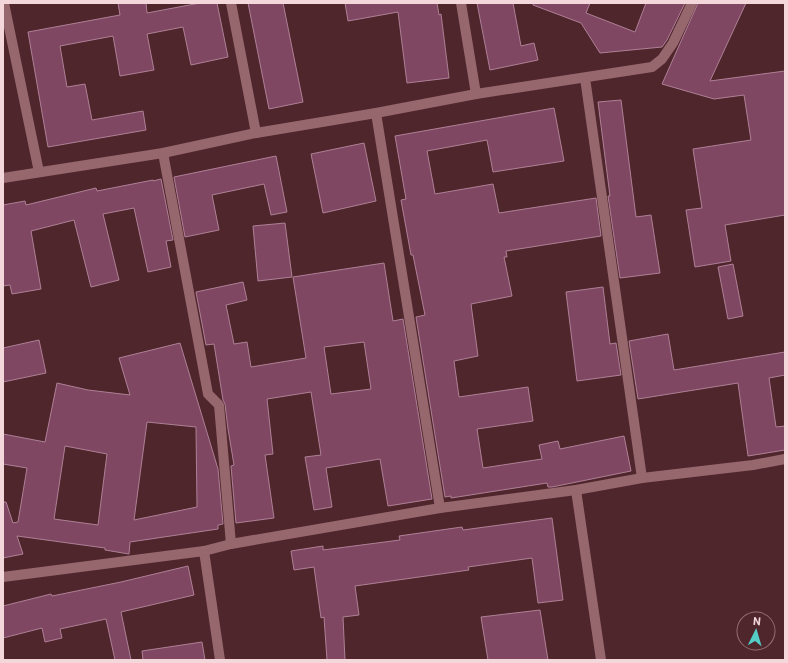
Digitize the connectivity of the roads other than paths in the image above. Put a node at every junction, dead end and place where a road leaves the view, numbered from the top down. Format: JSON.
{"nodes":[{"id":1,"x":4,"y":3,"type":"edge"},
{"id":2,"x":231,"y":3,"type":"edge"},
{"id":3,"x":462,"y":3,"type":"edge"},
{"id":4,"x":692,"y":3,"type":"edge"},
{"id":5,"x":585,"y":78,"type":"junction"},
{"id":6,"x":476,"y":94,"type":"junction"},
{"id":7,"x":376,"y":113,"type":"junction"},
{"id":8,"x":256,"y":133,"type":"junction"},
{"id":9,"x":163,"y":153,"type":"junction"},
{"id":10,"x":39,"y":172,"type":"junction"},
{"id":11,"x":3,"y":178,"type":"edge"},
{"id":12,"x":785,"y":459,"type":"edge"},
{"id":13,"x":642,"y":478,"type":"junction"},
{"id":14,"x":576,"y":490,"type":"junction"},
{"id":15,"x":440,"y":508,"type":"junction"},
{"id":16,"x":231,"y":544,"type":"junction"},
{"id":17,"x":204,"y":551,"type":"junction"},
{"id":18,"x":3,"y":577,"type":"edge"},
{"id":19,"x":220,"y":660,"type":"edge"},
{"id":20,"x":601,"y":660,"type":"edge"}],
"edges":[{"from":1,"to":10,"type":"street"},
{"from":2,"to":8,"type":"street"},
{"from":3,"to":6,"type":"street"},
{"from":4,"to":5,"type":"street"},
{"from":5,"to":6,"type":"street"},
{"from":5,"to":13,"type":"street"},
{"from":6,"to":7,"type":"street"},
{"from":7,"to":8,"type":"street"},
{"from":7,"to":15,"type":"street"},
{"from":8,"to":9,"type":"street"},
{"from":9,"to":10,"type":"street"},
{"from":9,"to":16,"type":"street"},
{"from":10,"to":11,"type":"street"},
{"from":12,"to":13,"type":"street"},
{"from":13,"to":14,"type":"street"},
{"from":14,"to":15,"type":"street"},
{"from":14,"to":20,"type":"street"},
{"from":15,"to":16,"type":"street"},
{"from":16,"to":17,"type":"street"},
{"from":17,"to":18,"type":"street"},
{"from":17,"to":19,"type":"street"}]}
